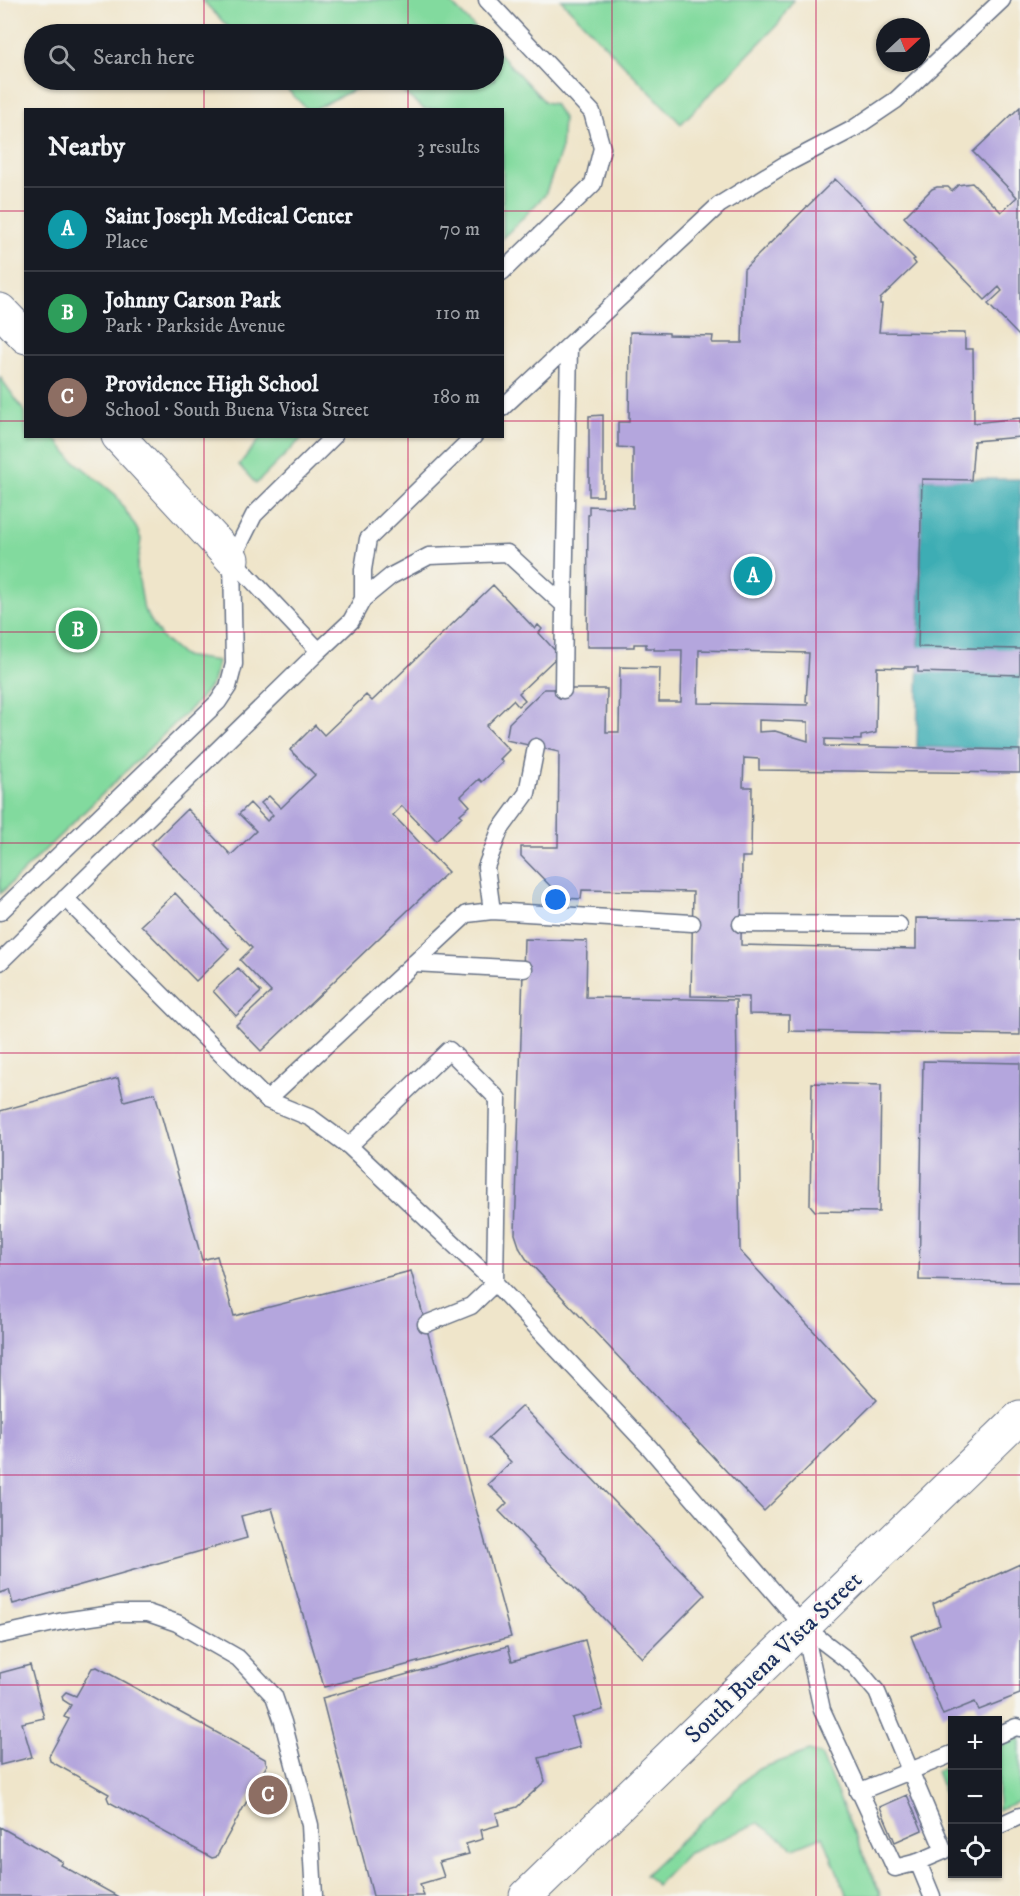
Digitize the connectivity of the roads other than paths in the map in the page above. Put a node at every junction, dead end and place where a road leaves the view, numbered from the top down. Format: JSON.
{"nodes":[{"id":1,"x":487,"y":0,"type":"edge"},
{"id":2,"x":1002,"y":0,"type":"edge"},
{"id":3,"x":504,"y":270,"type":"edge"},
{"id":4,"x":0,"y":310,"type":"edge"},
{"id":5,"x":24,"y":335,"type":"edge"},
{"id":6,"x":569,"y":346,"type":"junction"},
{"id":7,"x":504,"y":406,"type":"edge"},
{"id":8,"x":120,"y":438,"type":"edge"},
{"id":9,"x":332,"y":438,"type":"edge"},
{"id":10,"x":472,"y":438,"type":"edge"},
{"id":11,"x":232,"y":559,"type":"junction"},
{"id":12,"x":363,"y":599,"type":"junction"},
{"id":13,"x":564,"y":605,"type":"junction"},
{"id":14,"x":319,"y":651,"type":"junction"},
{"id":15,"x":563,"y":690,"type":"dead end"},
{"id":16,"x":536,"y":747,"type":"dead end"},
{"id":17,"x":65,"y":898,"type":"junction"},
{"id":18,"x":492,"y":911,"type":"junction"},
{"id":19,"x":0,"y":912,"type":"edge"},
{"id":20,"x":692,"y":922,"type":"dead end"},
{"id":21,"x":741,"y":924,"type":"dead end"},
{"id":22,"x":899,"y":925,"type":"dead end"},
{"id":23,"x":0,"y":962,"type":"edge"},
{"id":24,"x":414,"y":963,"type":"junction"},
{"id":25,"x":524,"y":969,"type":"dead end"},
{"id":26,"x":267,"y":1100,"type":"junction"},
{"id":27,"x":349,"y":1146,"type":"junction"},
{"id":28,"x":495,"y":1283,"type":"junction"},
{"id":29,"x":426,"y":1324,"type":"dead end"},
{"id":30,"x":1020,"y":1417,"type":"edge"},
{"id":31,"x":804,"y":1627,"type":"junction"},
{"id":32,"x":0,"y":1635,"type":"edge"},
{"id":33,"x":1020,"y":1728,"type":"edge"},
{"id":34,"x":1002,"y":1733,"type":"edge"},
{"id":35,"x":948,"y":1756,"type":"edge"},
{"id":36,"x":911,"y":1771,"type":"junction"},
{"id":37,"x":858,"y":1792,"type":"junction"},
{"id":38,"x":1020,"y":1816,"type":"edge"},
{"id":39,"x":1002,"y":1824,"type":"edge"},
{"id":40,"x":948,"y":1849,"type":"edge"},
{"id":41,"x":918,"y":1862,"type":"junction"},
{"id":42,"x":314,"y":1896,"type":"edge"},
{"id":43,"x":526,"y":1896,"type":"edge"},
{"id":44,"x":932,"y":1896,"type":"edge"}],
"edges":[{"from":1,"to":3,"type":"lane"},
{"from":2,"to":6,"type":"lane"},
{"from":4,"to":5,"type":"main road"},
{"from":6,"to":7,"type":"lane"},
{"from":6,"to":13,"type":"lane"},
{"from":8,"to":11,"type":"main road"},
{"from":9,"to":11,"type":"lane"},
{"from":10,"to":12,"type":"lane"},
{"from":11,"to":14,"type":"lane"},
{"from":11,"to":19,"type":"lane"},
{"from":12,"to":13,"type":"lane"},
{"from":12,"to":14,"type":"lane"},
{"from":13,"to":15,"type":"lane"},
{"from":14,"to":17,"type":"lane"},
{"from":16,"to":18,"type":"lane"},
{"from":17,"to":23,"type":"lane"},
{"from":17,"to":26,"type":"lane"},
{"from":18,"to":20,"type":"lane"},
{"from":18,"to":24,"type":"lane"},
{"from":21,"to":22,"type":"lane"},
{"from":24,"to":25,"type":"lane"},
{"from":24,"to":26,"type":"lane"},
{"from":26,"to":27,"type":"lane"},
{"from":27,"to":28,"type":"lane"},
{"from":27,"to":28,"type":"lane"},
{"from":28,"to":29,"type":"lane"},
{"from":28,"to":31,"type":"lane"},
{"from":30,"to":31,"type":"main road","name":"South Buena Vista Street"},
{"from":31,"to":36,"type":"lane"},
{"from":31,"to":37,"type":"lane"},
{"from":31,"to":43,"type":"main road","name":"South Buena Vista Street"},
{"from":32,"to":42,"type":"lane"},
{"from":33,"to":34,"type":"lane"},
{"from":35,"to":36,"type":"lane"},
{"from":36,"to":37,"type":"lane"},
{"from":36,"to":40,"type":"lane"},
{"from":37,"to":41,"type":"lane"},
{"from":38,"to":39,"type":"lane"},
{"from":40,"to":41,"type":"lane"},
{"from":41,"to":44,"type":"lane"}]}
